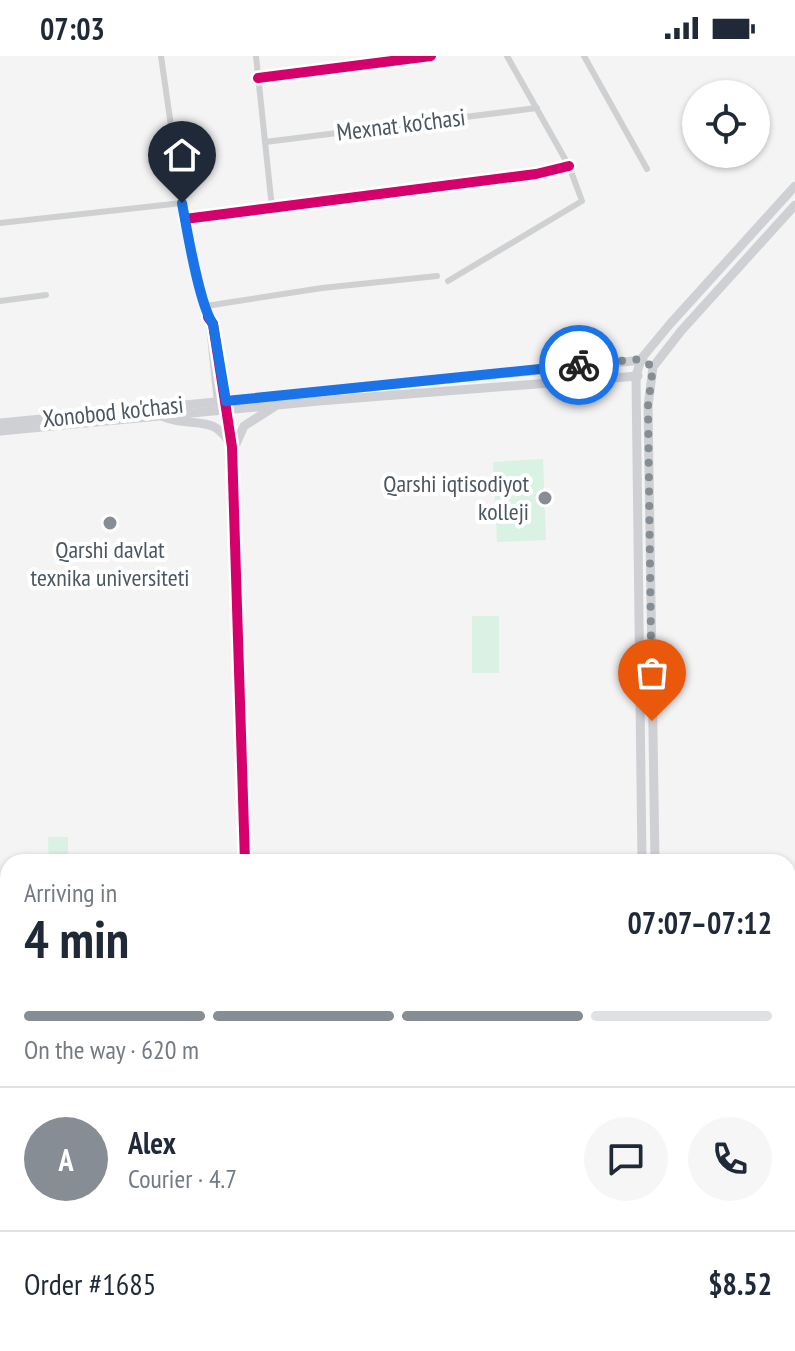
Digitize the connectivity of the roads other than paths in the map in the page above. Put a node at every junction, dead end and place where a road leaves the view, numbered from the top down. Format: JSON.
{"nodes":[{"id":1,"x":161,"y":56,"type":"edge"},
{"id":2,"x":256,"y":56,"type":"edge"},
{"id":3,"x":431,"y":56,"type":"edge"},
{"id":4,"x":507,"y":56,"type":"edge"},
{"id":5,"x":584,"y":56,"type":"edge"},
{"id":6,"x":258,"y":78,"type":"junction"},
{"id":7,"x":537,"y":108,"type":"junction"},
{"id":8,"x":265,"y":142,"type":"junction"},
{"id":9,"x":569,"y":166,"type":"junction"},
{"id":10,"x":647,"y":169,"type":"dead end"},
{"id":11,"x":795,"y":186,"type":"edge"},
{"id":12,"x":182,"y":203,"type":"junction"},
{"id":13,"x":795,"y":205,"type":"edge"},
{"id":14,"x":272,"y":208,"type":"junction"},
{"id":15,"x":185,"y":219,"type":"junction"},
{"id":16,"x":0,"y":223,"type":"edge"},
{"id":17,"x":745,"y":242,"type":"junction"},
{"id":18,"x":756,"y":250,"type":"junction"},
{"id":19,"x":437,"y":276,"type":"dead end"},
{"id":20,"x":448,"y":281,"type":"dead end"},
{"id":21,"x":46,"y":295,"type":"dead end"},
{"id":22,"x":0,"y":301,"type":"edge"},
{"id":23,"x":206,"y":306,"type":"junction"},
{"id":24,"x":641,"y":359,"type":"junction"},
{"id":25,"x":652,"y":370,"type":"junction"},
{"id":26,"x":636,"y":376,"type":"junction"},
{"id":27,"x":277,"y":405,"type":"junction"},
{"id":28,"x":222,"y":406,"type":"junction"},
{"id":29,"x":161,"y":416,"type":"junction"},
{"id":30,"x":0,"y":423,"type":"edge"},
{"id":31,"x":0,"y":431,"type":"edge"},
{"id":32,"x":232,"y":450,"type":"junction"},
{"id":33,"x":245,"y":854,"type":"edge"},
{"id":34,"x":642,"y":854,"type":"edge"},
{"id":35,"x":655,"y":854,"type":"edge"}],
"edges":[{"from":1,"to":12,"type":"street"},
{"from":2,"to":6,"type":"street"},
{"from":3,"to":6,"type":"street"},
{"from":4,"to":7,"type":"street"},
{"from":5,"to":10,"type":"street"},
{"from":6,"to":8,"type":"street"},
{"from":7,"to":8,"type":"street","name":"Mexnat ko'chasi"},
{"from":7,"to":9,"type":"street"},
{"from":8,"to":14,"type":"street"},
{"from":9,"to":14,"type":"street"},
{"from":9,"to":20,"type":"street"},
{"from":11,"to":17,"type":"main road"},
{"from":12,"to":15,"type":"street"},
{"from":12,"to":16,"type":"street"},
{"from":13,"to":18,"type":"main road"},
{"from":14,"to":15,"type":"street"},
{"from":15,"to":23,"type":"street"},
{"from":17,"to":18,"type":"main road"},
{"from":17,"to":24,"type":"main road"},
{"from":18,"to":25,"type":"main road"},
{"from":19,"to":23,"type":"street"},
{"from":21,"to":22,"type":"street"},
{"from":23,"to":28,"type":"street"},
{"from":24,"to":25,"type":"main road"},
{"from":24,"to":26,"type":"main road"},
{"from":24,"to":28,"type":"main road","name":"Xonobod ko'chasi"},
{"from":25,"to":26,"type":"main road","name":"Xonobod ko'chasi"},
{"from":25,"to":35,"type":"main road"},
{"from":26,"to":27,"type":"main road","name":"Xonobod ko'chasi"},
{"from":26,"to":34,"type":"main road"},
{"from":27,"to":28,"type":"main road","name":"Xonobod ko'chasi"},
{"from":27,"to":32,"type":"main road"},
{"from":28,"to":29,"type":"main road","name":"Xonobod ko'chasi"},
{"from":28,"to":30,"type":"main road","name":"Xonobod ko'chasi"},
{"from":28,"to":32,"type":"street"},
{"from":29,"to":31,"type":"main road","name":"Xonobod ko'chasi"},
{"from":29,"to":32,"type":"main road"},
{"from":32,"to":33,"type":"street"}]}
